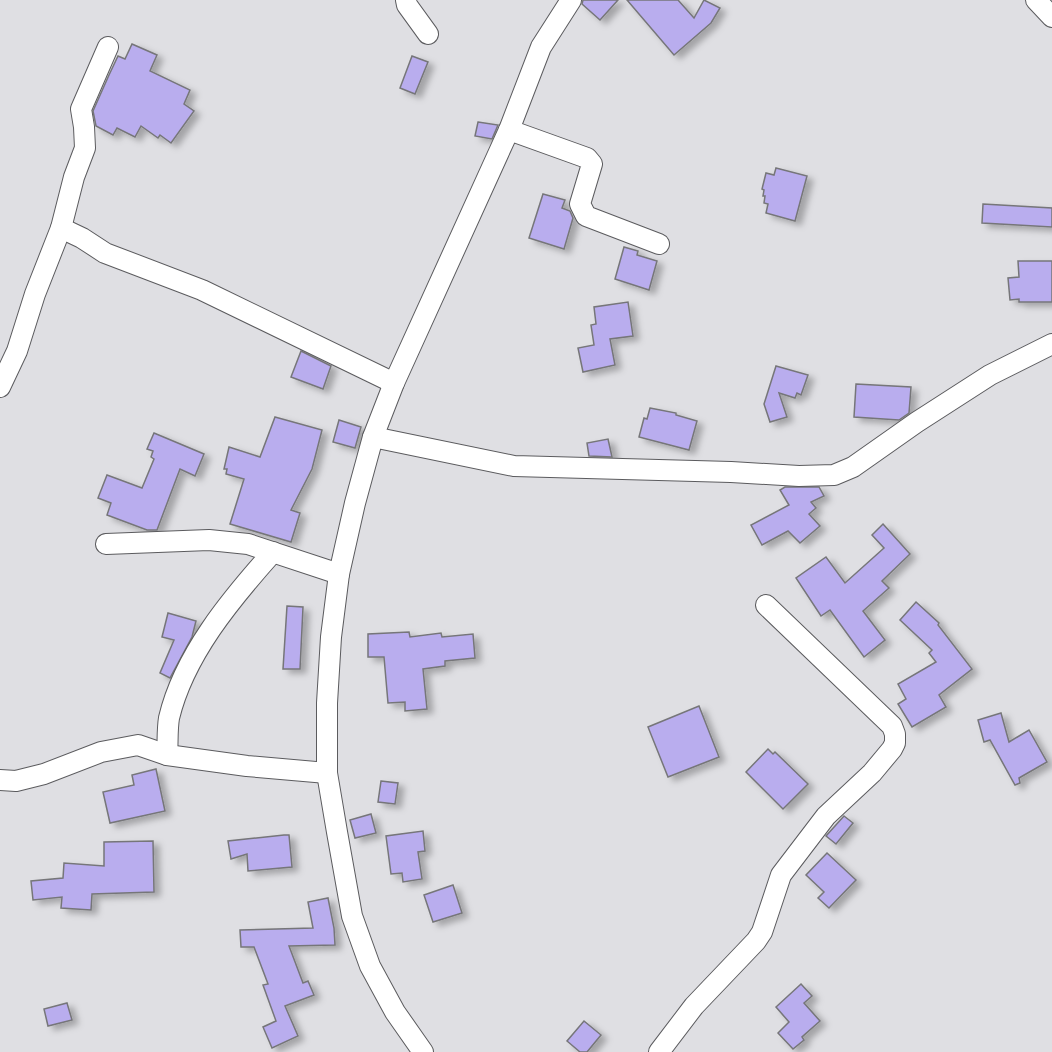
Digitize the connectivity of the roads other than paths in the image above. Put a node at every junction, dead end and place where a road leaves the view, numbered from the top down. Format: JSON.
{"nodes":[{"id":1,"x":406,"y":0,"type":"edge"},
{"id":2,"x":571,"y":0,"type":"edge"},
{"id":3,"x":1036,"y":0,"type":"edge"},
{"id":4,"x":1052,"y":17,"type":"edge"},
{"id":5,"x":428,"y":34,"type":"dead end"},
{"id":6,"x":108,"y":47,"type":"dead end"},
{"id":7,"x":509,"y":130,"type":"junction"},
{"id":8,"x":61,"y":228,"type":"junction"},
{"id":9,"x":659,"y":244,"type":"dead end"},
{"id":10,"x":1052,"y":344,"type":"edge"},
{"id":11,"x":394,"y":383,"type":"junction"},
{"id":12,"x":0,"y":387,"type":"edge"},
{"id":13,"x":373,"y":437,"type":"junction"},
{"id":14,"x":106,"y":544,"type":"dead end"},
{"id":15,"x":273,"y":552,"type":"junction"},
{"id":16,"x":339,"y":574,"type":"junction"},
{"id":17,"x":766,"y":605,"type":"dead end"},
{"id":18,"x":167,"y":755,"type":"junction"},
{"id":19,"x":327,"y":773,"type":"junction"},
{"id":20,"x":0,"y":780,"type":"edge"},
{"id":21,"x":423,"y":1052,"type":"edge"},
{"id":22,"x":659,"y":1052,"type":"edge"}],
"edges":[{"from":1,"to":5,"type":"street"},
{"from":2,"to":7,"type":"street"},
{"from":3,"to":4,"type":"street"},
{"from":6,"to":8,"type":"street"},
{"from":7,"to":9,"type":"street"},
{"from":7,"to":11,"type":"street"},
{"from":8,"to":11,"type":"street"},
{"from":8,"to":12,"type":"street"},
{"from":10,"to":13,"type":"street"},
{"from":11,"to":13,"type":"street"},
{"from":13,"to":16,"type":"street"},
{"from":14,"to":15,"type":"street"},
{"from":15,"to":16,"type":"street"},
{"from":15,"to":18,"type":"street"},
{"from":16,"to":19,"type":"street"},
{"from":17,"to":22,"type":"street"},
{"from":18,"to":19,"type":"street"},
{"from":18,"to":20,"type":"street"},
{"from":19,"to":21,"type":"street"}]}
